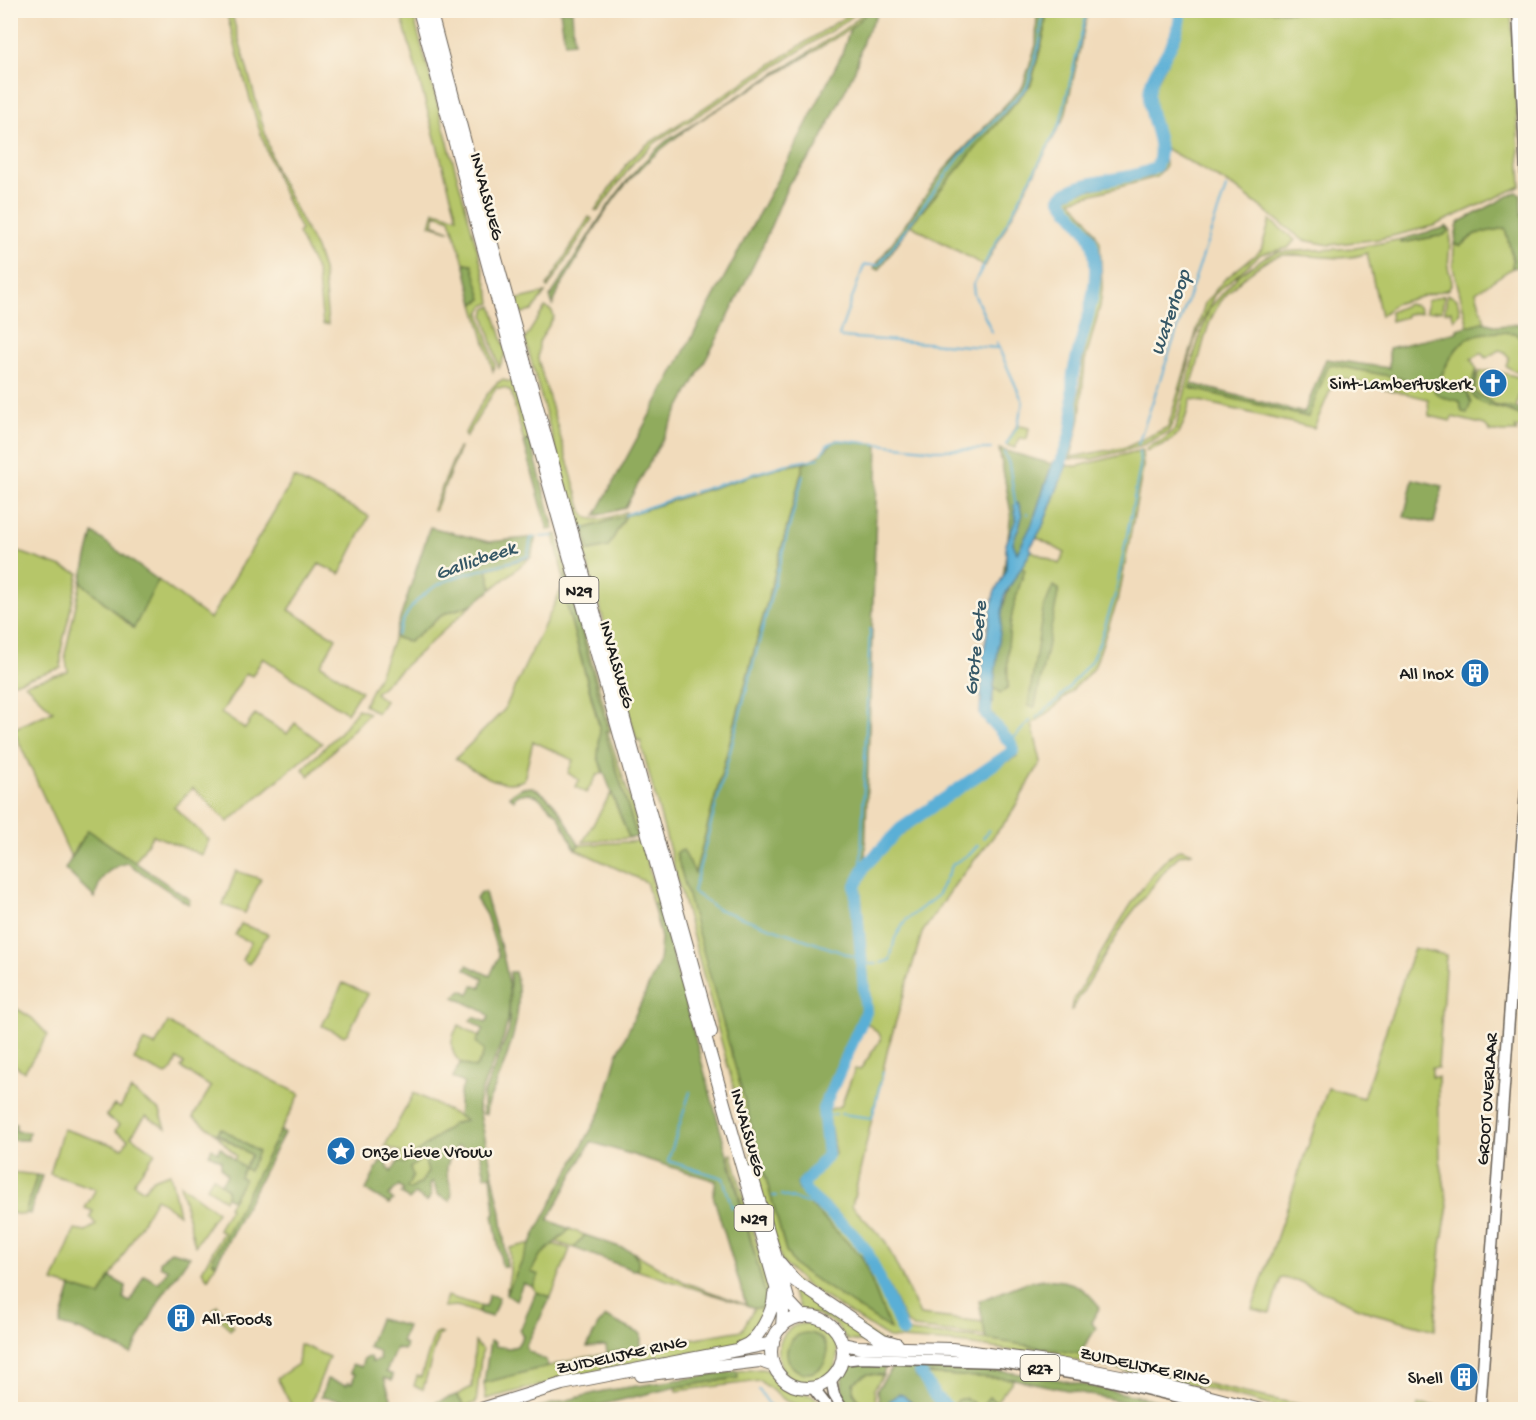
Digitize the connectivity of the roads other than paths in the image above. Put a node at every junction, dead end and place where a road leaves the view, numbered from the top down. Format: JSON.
{"nodes":[{"id":1,"x":1518,"y":10,"type":"edge"},
{"id":2,"x":428,"y":11,"type":"edge"},
{"id":3,"x":1526,"y":174,"type":"edge"},
{"id":4,"x":1526,"y":790,"type":"edge"},
{"id":5,"x":775,"y":1254,"type":"junction"},
{"id":6,"x":774,"y":1287,"type":"junction"},
{"id":7,"x":803,"y":1317,"type":"junction"},
{"id":8,"x":782,"y":1327,"type":"junction"},
{"id":9,"x":773,"y":1343,"type":"junction"},
{"id":10,"x":843,"y":1344,"type":"junction"},
{"id":11,"x":909,"y":1346,"type":"junction"},
{"id":12,"x":712,"y":1354,"type":"junction"},
{"id":13,"x":843,"y":1360,"type":"junction"},
{"id":14,"x":774,"y":1366,"type":"junction"},
{"id":15,"x":831,"y":1380,"type":"junction"},
{"id":16,"x":813,"y":1388,"type":"junction"},
{"id":17,"x":483,"y":1408,"type":"edge"},
{"id":18,"x":500,"y":1410,"type":"edge"},
{"id":19,"x":830,"y":1410,"type":"edge"},
{"id":20,"x":843,"y":1410,"type":"edge"},
{"id":21,"x":1234,"y":1410,"type":"edge"},
{"id":22,"x":1261,"y":1410,"type":"edge"},
{"id":23,"x":1480,"y":1410,"type":"edge"}],
"edges":[{"from":1,"to":3,"type":"main road"},
{"from":2,"to":5,"type":"highway","name":"INVALSWEG","number":"N29"},
{"from":2,"to":6,"type":"highway","name":"INVALSWEG","number":"N29"},
{"from":4,"to":23,"type":"main road","name":"GROOT OVERLAAR"},
{"from":5,"to":7,"type":"highway","name":"INVALSWEG","number":"N29"},
{"from":5,"to":11,"type":"highway"},
{"from":6,"to":8,"type":"highway","name":"INVALSWEG","number":"N29"},
{"from":6,"to":12,"type":"highway"},
{"from":7,"to":8,"type":"highway"},
{"from":7,"to":10,"type":"highway"},
{"from":8,"to":9,"type":"highway"},
{"from":9,"to":12,"type":"highway","name":"ZUIDELIJKE RING"},
{"from":9,"to":14,"type":"highway"},
{"from":10,"to":11,"type":"highway","name":"ZUIDELIJKE RING","number":"R27"},
{"from":10,"to":13,"type":"highway"},
{"from":11,"to":22,"type":"highway","name":"ZUIDELIJKE RING","number":"R27"},
{"from":12,"to":17,"type":"highway","name":"ZUIDELIJKE RING"},
{"from":13,"to":15,"type":"highway"},
{"from":13,"to":21,"type":"main road","name":"ZUIDELIJKE RING","number":"R27"},
{"from":14,"to":16,"type":"highway"},
{"from":14,"to":18,"type":"highway","name":"ZUIDELIJKE RING"},
{"from":15,"to":16,"type":"highway"},
{"from":15,"to":20,"type":"main road"},
{"from":16,"to":19,"type":"main road"}]}
